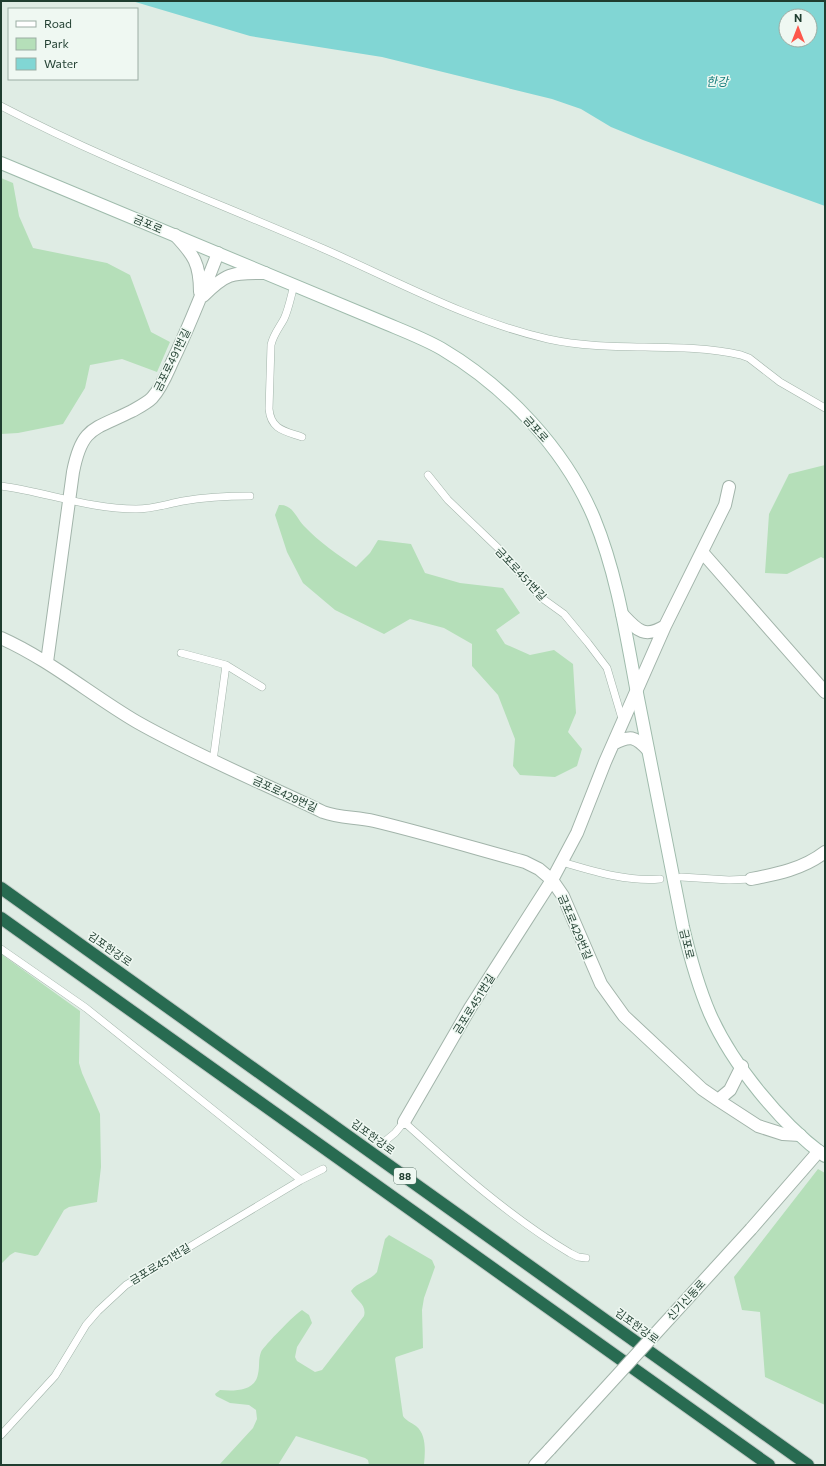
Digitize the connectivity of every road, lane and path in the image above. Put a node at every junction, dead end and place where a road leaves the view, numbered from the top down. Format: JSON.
{"nodes":[{"id":1,"x":1,"y":106,"type":"edge"},
{"id":2,"x":1,"y":163,"type":"edge"},
{"id":3,"x":175,"y":235,"type":"junction"},
{"id":4,"x":218,"y":253,"type":"junction"},
{"id":5,"x":267,"y":273,"type":"junction"},
{"id":6,"x":294,"y":285,"type":"junction"},
{"id":7,"x":200,"y":300,"type":"junction"},
{"id":8,"x":825,"y":408,"type":"edge"},
{"id":9,"x":302,"y":437,"type":"dead end"},
{"id":10,"x":428,"y":475,"type":"dead end"},
{"id":11,"x":1,"y":486,"type":"edge"},
{"id":12,"x":728,"y":486,"type":"dead end"},
{"id":13,"x":250,"y":496,"type":"dead end"},
{"id":14,"x":70,"y":501,"type":"junction"},
{"id":15,"x":702,"y":552,"type":"junction"},
{"id":16,"x":622,"y":614,"type":"junction"},
{"id":17,"x":665,"y":626,"type":"junction"},
{"id":18,"x":1,"y":638,"type":"edge"},
{"id":19,"x":181,"y":653,"type":"dead end"},
{"id":20,"x":47,"y":662,"type":"junction"},
{"id":21,"x":226,"y":665,"type":"junction"},
{"id":22,"x":262,"y":687,"type":"dead end"},
{"id":23,"x":636,"y":691,"type":"junction"},
{"id":24,"x":825,"y":692,"type":"edge"},
{"id":25,"x":623,"y":722,"type":"junction"},
{"id":26,"x":613,"y":744,"type":"junction"},
{"id":27,"x":648,"y":750,"type":"junction"},
{"id":28,"x":213,"y":761,"type":"junction"},
{"id":29,"x":825,"y":852,"type":"edge"},
{"id":30,"x":562,"y":862,"type":"junction"},
{"id":31,"x":681,"y":877,"type":"dead end"},
{"id":32,"x":660,"y":879,"type":"dead end"},
{"id":33,"x":751,"y":879,"type":"joint"},
{"id":34,"x":552,"y":880,"type":"junction"},
{"id":35,"x":1,"y":888,"type":"edge"},
{"id":36,"x":1,"y":918,"type":"edge"},
{"id":37,"x":1,"y":949,"type":"edge"},
{"id":38,"x":742,"y":1066,"type":"junction"},
{"id":39,"x":718,"y":1100,"type":"junction"},
{"id":40,"x":404,"y":1122,"type":"junction"},
{"id":41,"x":800,"y":1136,"type":"junction"},
{"id":42,"x":384,"y":1142,"type":"dead end"},
{"id":43,"x":822,"y":1154,"type":"edge"},
{"id":44,"x":323,"y":1170,"type":"dead end"},
{"id":45,"x":301,"y":1180,"type":"junction"},
{"id":46,"x":586,"y":1258,"type":"dead end"},
{"id":47,"x":1,"y":1435,"type":"edge"},
{"id":48,"x":535,"y":1465,"type":"edge"},
{"id":49,"x":769,"y":1465,"type":"edge"},
{"id":50,"x":808,"y":1465,"type":"edge"}],
"edges":[{"from":1,"to":8,"type":"lane"},
{"from":2,"to":3,"type":"street","name":"금포로"},
{"from":3,"to":4,"type":"street","name":"금포로"},
{"from":3,"to":7,"type":"street"},
{"from":4,"to":5,"type":"street","name":"금포로"},
{"from":4,"to":7,"type":"street","name":"금포로491번길"},
{"from":5,"to":6,"type":"street","name":"금포로"},
{"from":5,"to":7,"type":"street"},
{"from":6,"to":9,"type":"lane"},
{"from":6,"to":16,"type":"street","name":"금포로"},
{"from":7,"to":14,"type":"street","name":"금포로491번길"},
{"from":10,"to":25,"type":"lane","name":"금포로451번길"},
{"from":11,"to":14,"type":"lane"},
{"from":12,"to":15,"type":"street"},
{"from":13,"to":14,"type":"lane"},
{"from":14,"to":20,"type":"street","name":"금포로491번길"},
{"from":15,"to":17,"type":"street"},
{"from":15,"to":24,"type":"street"},
{"from":16,"to":17,"type":"street"},
{"from":16,"to":23,"type":"street","name":"금포로"},
{"from":17,"to":23,"type":"street"},
{"from":18,"to":20,"type":"street","name":"금포로429번길"},
{"from":19,"to":21,"type":"lane"},
{"from":20,"to":28,"type":"street","name":"금포로429번길"},
{"from":21,"to":22,"type":"lane"},
{"from":21,"to":28,"type":"lane"},
{"from":23,"to":25,"type":"street","name":"금포로451번길"},
{"from":23,"to":27,"type":"street","name":"금포로"},
{"from":25,"to":26,"type":"street","name":"금포로451번길"},
{"from":26,"to":27,"type":"street"},
{"from":26,"to":30,"type":"street","name":"금포로451번길"},
{"from":27,"to":38,"type":"street","name":"금포로"},
{"from":28,"to":34,"type":"street","name":"금포로429번길"},
{"from":29,"to":33,"type":"street"},
{"from":30,"to":32,"type":"lane"},
{"from":30,"to":34,"type":"street","name":"금포로451번길"},
{"from":31,"to":33,"type":"lane"},
{"from":34,"to":39,"type":"street","name":"금포로429번길"},
{"from":34,"to":40,"type":"street","name":"금포로451번길"},
{"from":35,"to":50,"type":"highway","name":"김포한강로","number":"88"},
{"from":36,"to":49,"type":"highway","number":"88"},
{"from":37,"to":45,"type":"lane"},
{"from":38,"to":39,"type":"street"},
{"from":38,"to":41,"type":"street","name":"금포로"},
{"from":39,"to":41,"type":"street","name":"금포로429번길"},
{"from":40,"to":42,"type":"lane","name":"금포로451번길"},
{"from":40,"to":46,"type":"lane"},
{"from":41,"to":43,"type":"street","name":"금포로"},
{"from":43,"to":48,"type":"street","name":"신기신동로","bridge":true},
{"from":44,"to":45,"type":"lane","name":"금포로451번길"},
{"from":45,"to":47,"type":"lane","name":"금포로451번길"}]}
